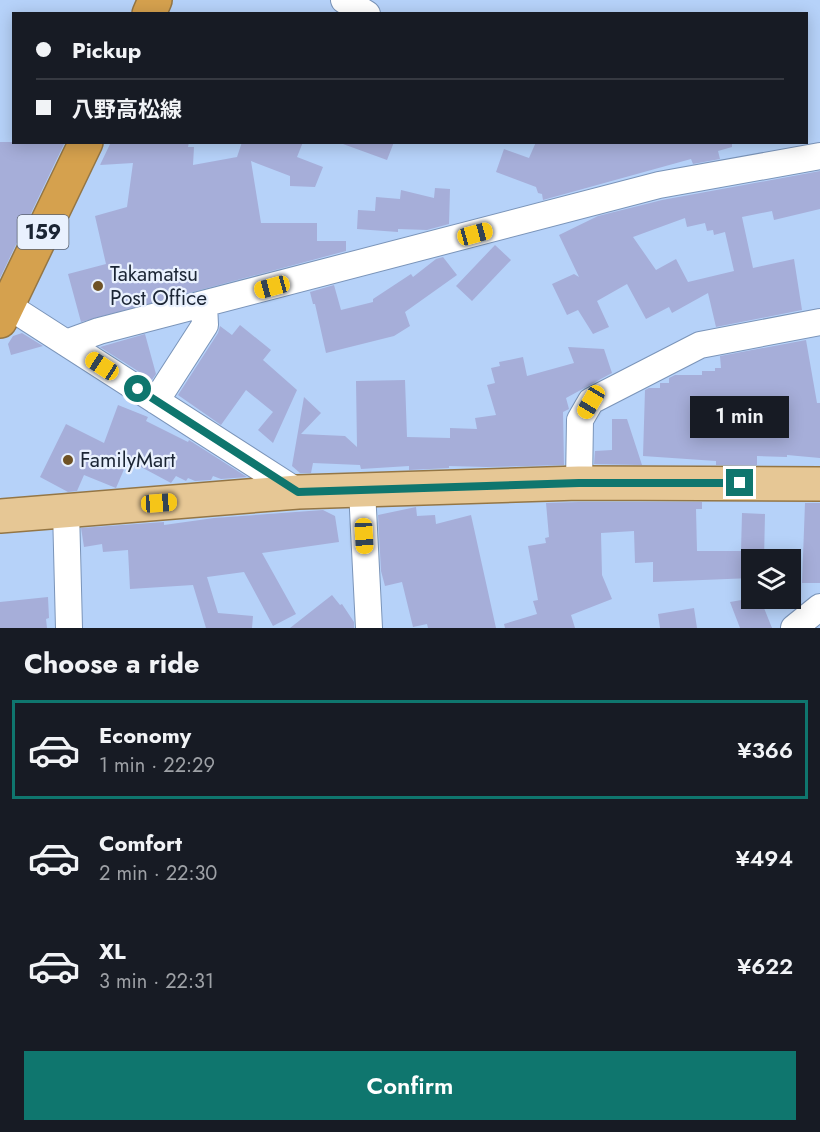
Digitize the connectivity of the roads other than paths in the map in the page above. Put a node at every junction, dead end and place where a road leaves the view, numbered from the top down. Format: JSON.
{"nodes":[{"id":1,"x":344,"y":0,"type":"edge"},
{"id":2,"x":364,"y":12,"type":"edge"},
{"id":3,"x":85,"y":144,"type":"edge"},
{"id":4,"x":820,"y":156,"type":"edge"},
{"id":5,"x":204,"y":304,"type":"junction"},
{"id":6,"x":2,"y":309,"type":"edge"},
{"id":7,"x":820,"y":322,"type":"edge"},
{"id":8,"x":66,"y":343,"type":"junction"},
{"id":9,"x":156,"y":401,"type":"junction"},
{"id":10,"x":579,"y":483,"type":"junction"},
{"id":11,"x":820,"y":484,"type":"edge"},
{"id":12,"x":362,"y":490,"type":"junction"},
{"id":13,"x":298,"y":492,"type":"junction"},
{"id":14,"x":66,"y":510,"type":"junction"},
{"id":15,"x":0,"y":516,"type":"edge"},
{"id":16,"x":820,"y":607,"type":"edge"},
{"id":17,"x":69,"y":628,"type":"edge"},
{"id":18,"x":369,"y":628,"type":"edge"},
{"id":19,"x":794,"y":628,"type":"edge"}],
"edges":[{"from":1,"to":2,"type":"street"},
{"from":3,"to":6,"type":"highway","number":"159"},
{"from":4,"to":5,"type":"street"},
{"from":5,"to":8,"type":"street"},
{"from":5,"to":9,"type":"street"},
{"from":6,"to":8,"type":"street"},
{"from":7,"to":10,"type":"street"},
{"from":8,"to":9,"type":"street"},
{"from":9,"to":13,"type":"street"},
{"from":10,"to":11,"type":"main road"},
{"from":10,"to":12,"type":"main road"},
{"from":12,"to":13,"type":"main road"},
{"from":12,"to":18,"type":"street"},
{"from":13,"to":14,"type":"main road"},
{"from":14,"to":15,"type":"main road"},
{"from":14,"to":17,"type":"street"},
{"from":16,"to":19,"type":"street"}]}
